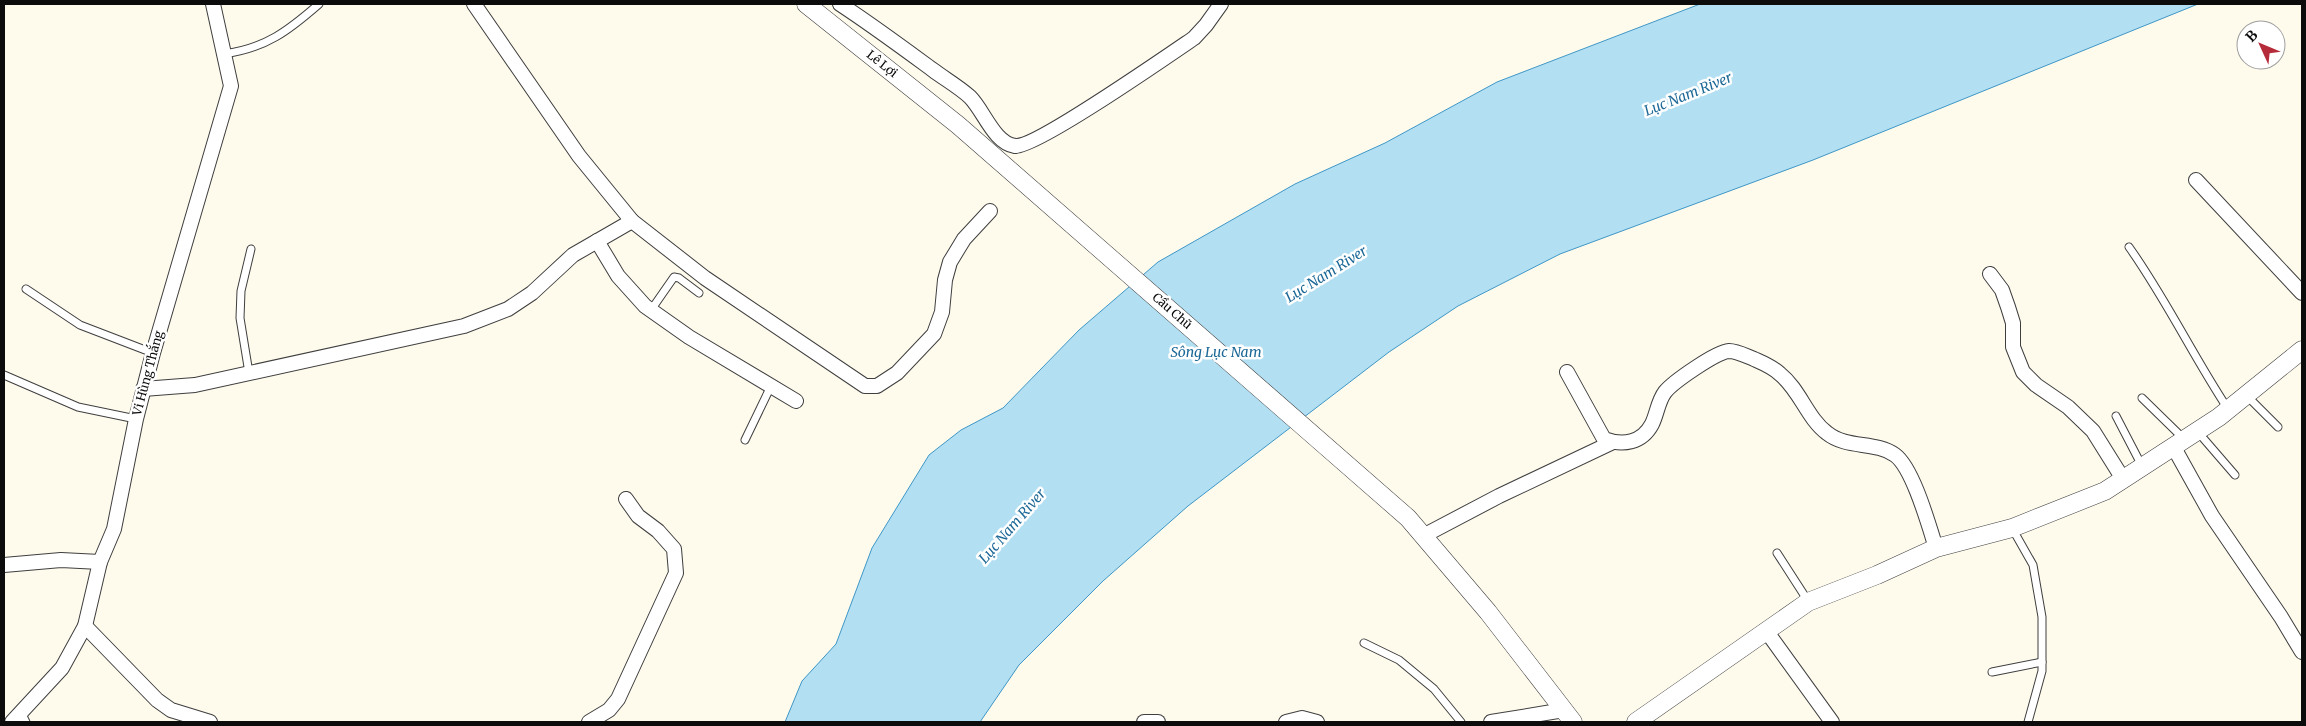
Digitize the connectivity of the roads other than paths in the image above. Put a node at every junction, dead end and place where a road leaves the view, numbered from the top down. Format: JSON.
{"nodes":[{"id":1,"x":213,"y":4,"type":"edge"},
{"id":2,"x":319,"y":4,"type":"edge"},
{"id":3,"x":474,"y":4,"type":"edge"},
{"id":4,"x":806,"y":4,"type":"edge"},
{"id":5,"x":840,"y":4,"type":"edge"},
{"id":6,"x":1221,"y":4,"type":"edge"},
{"id":7,"x":224,"y":54,"type":"junction"},
{"id":8,"x":958,"y":125,"type":"joint"},
{"id":9,"x":2196,"y":180,"type":"dead end"},
{"id":10,"x":990,"y":211,"type":"dead end"},
{"id":11,"x":632,"y":221,"type":"junction"},
{"id":12,"x":597,"y":241,"type":"junction"},
{"id":13,"x":2129,"y":247,"type":"dead end"},
{"id":14,"x":252,"y":249,"type":"dead end"},
{"id":15,"x":1990,"y":274,"type":"dead end"},
{"id":16,"x":26,"y":289,"type":"dead end"},
{"id":17,"x":2302,"y":293,"type":"edge"},
{"id":18,"x":699,"y":294,"type":"dead end"},
{"id":19,"x":651,"y":310,"type":"junction"},
{"id":20,"x":2302,"y":350,"type":"edge"},
{"id":21,"x":152,"y":353,"type":"junction"},
{"id":22,"x":1567,"y":372,"type":"dead end"},
{"id":23,"x":249,"y":373,"type":"junction"},
{"id":24,"x":4,"y":375,"type":"edge"},
{"id":25,"x":771,"y":386,"type":"junction"},
{"id":26,"x":143,"y":389,"type":"junction"},
{"id":27,"x":2246,"y":395,"type":"junction"},
{"id":28,"x":2142,"y":398,"type":"dead end"},
{"id":29,"x":796,"y":401,"type":"dead end"},
{"id":30,"x":2228,"y":409,"type":"junction"},
{"id":31,"x":2116,"y":416,"type":"dead end"},
{"id":32,"x":136,"y":419,"type":"junction"},
{"id":33,"x":2278,"y":427,"type":"dead end"},
{"id":34,"x":2185,"y":439,"type":"junction"},
{"id":35,"x":745,"y":440,"type":"dead end"},
{"id":36,"x":1613,"y":442,"type":"junction"},
{"id":37,"x":2142,"y":466,"type":"junction"},
{"id":38,"x":2235,"y":475,"type":"dead end"},
{"id":39,"x":2123,"y":479,"type":"junction"},
{"id":40,"x":626,"y":498,"type":"dead end"},
{"id":41,"x":2012,"y":528,"type":"junction"},
{"id":42,"x":1423,"y":536,"type":"junction"},
{"id":43,"x":1936,"y":548,"type":"junction"},
{"id":44,"x":1777,"y":553,"type":"dead end"},
{"id":45,"x":100,"y":562,"type":"junction"},
{"id":46,"x":4,"y":565,"type":"edge"},
{"id":47,"x":1808,"y":602,"type":"junction"},
{"id":48,"x":85,"y":626,"type":"junction"},
{"id":49,"x":1767,"y":632,"type":"junction"},
{"id":50,"x":1364,"y":643,"type":"dead end"},
{"id":51,"x":2301,"y":648,"type":"edge"},
{"id":52,"x":2042,"y":662,"type":"junction"},
{"id":53,"x":1992,"y":672,"type":"dead end"},
{"id":54,"x":1568,"y":716,"type":"edge"},
{"id":55,"x":20,"y":719,"type":"edge"},
{"id":56,"x":210,"y":722,"type":"edge"},
{"id":57,"x":589,"y":722,"type":"edge"},
{"id":58,"x":1144,"y":722,"type":"edge"},
{"id":59,"x":1158,"y":722,"type":"edge"},
{"id":60,"x":1286,"y":722,"type":"edge"},
{"id":61,"x":1317,"y":722,"type":"edge"},
{"id":62,"x":1461,"y":722,"type":"edge"},
{"id":63,"x":1491,"y":722,"type":"edge"},
{"id":64,"x":1636,"y":722,"type":"edge"},
{"id":65,"x":1832,"y":722,"type":"edge"},
{"id":66,"x":2028,"y":722,"type":"edge"}],
"edges":[{"from":1,"to":7,"type":"street","name":"Vi Hùng Thắng"},
{"from":2,"to":7,"type":"lane"},
{"from":3,"to":11,"type":"street"},
{"from":4,"to":8,"type":"street","name":"Lê Lợi"},
{"from":5,"to":6,"type":"street"},
{"from":7,"to":21,"type":"street","name":"Vi Hùng Thắng"},
{"from":8,"to":42,"type":"street","name":"Cầu Chũ"},
{"from":9,"to":17,"type":"street"},
{"from":10,"to":11,"type":"street"},
{"from":11,"to":12,"type":"street"},
{"from":12,"to":19,"type":"street"},
{"from":12,"to":23,"type":"street"},
{"from":13,"to":30,"type":"lane"},
{"from":14,"to":23,"type":"lane"},
{"from":15,"to":39,"type":"street"},
{"from":16,"to":21,"type":"lane"},
{"from":18,"to":19,"type":"lane"},
{"from":19,"to":25,"type":"street"},
{"from":20,"to":27,"type":"street"},
{"from":21,"to":26,"type":"street","name":"Vi Hùng Thắng"},
{"from":22,"to":36,"type":"street"},
{"from":23,"to":26,"type":"street"},
{"from":24,"to":32,"type":"lane"},
{"from":25,"to":29,"type":"street"},
{"from":25,"to":35,"type":"lane"},
{"from":26,"to":32,"type":"street","name":"Vi Hùng Thắng"},
{"from":27,"to":30,"type":"street"},
{"from":27,"to":33,"type":"lane"},
{"from":28,"to":34,"type":"lane"},
{"from":30,"to":34,"type":"street"},
{"from":31,"to":37,"type":"lane"},
{"from":32,"to":45,"type":"street","name":"Vi Hùng Thắng"},
{"from":34,"to":37,"type":"street"},
{"from":34,"to":38,"type":"lane"},
{"from":34,"to":51,"type":"street"},
{"from":36,"to":42,"type":"street"},
{"from":36,"to":43,"type":"street"},
{"from":37,"to":39,"type":"street"},
{"from":39,"to":41,"type":"street"},
{"from":40,"to":57,"type":"street"},
{"from":41,"to":43,"type":"street"},
{"from":41,"to":52,"type":"lane"},
{"from":42,"to":54,"type":"street","name":"Cầu Chũ"},
{"from":43,"to":47,"type":"street"},
{"from":44,"to":47,"type":"lane"},
{"from":45,"to":46,"type":"street"},
{"from":45,"to":48,"type":"street","name":"Vi Hùng Thắng"},
{"from":47,"to":49,"type":"street"},
{"from":48,"to":55,"type":"street","name":"Vi Hùng Thắng"},
{"from":48,"to":56,"type":"street"},
{"from":49,"to":64,"type":"street"},
{"from":49,"to":65,"type":"street"},
{"from":50,"to":62,"type":"lane"},
{"from":52,"to":53,"type":"lane"},
{"from":52,"to":66,"type":"lane"},
{"from":54,"to":63,"type":"street"},
{"from":58,"to":59,"type":"street"},
{"from":60,"to":61,"type":"street"}]}
